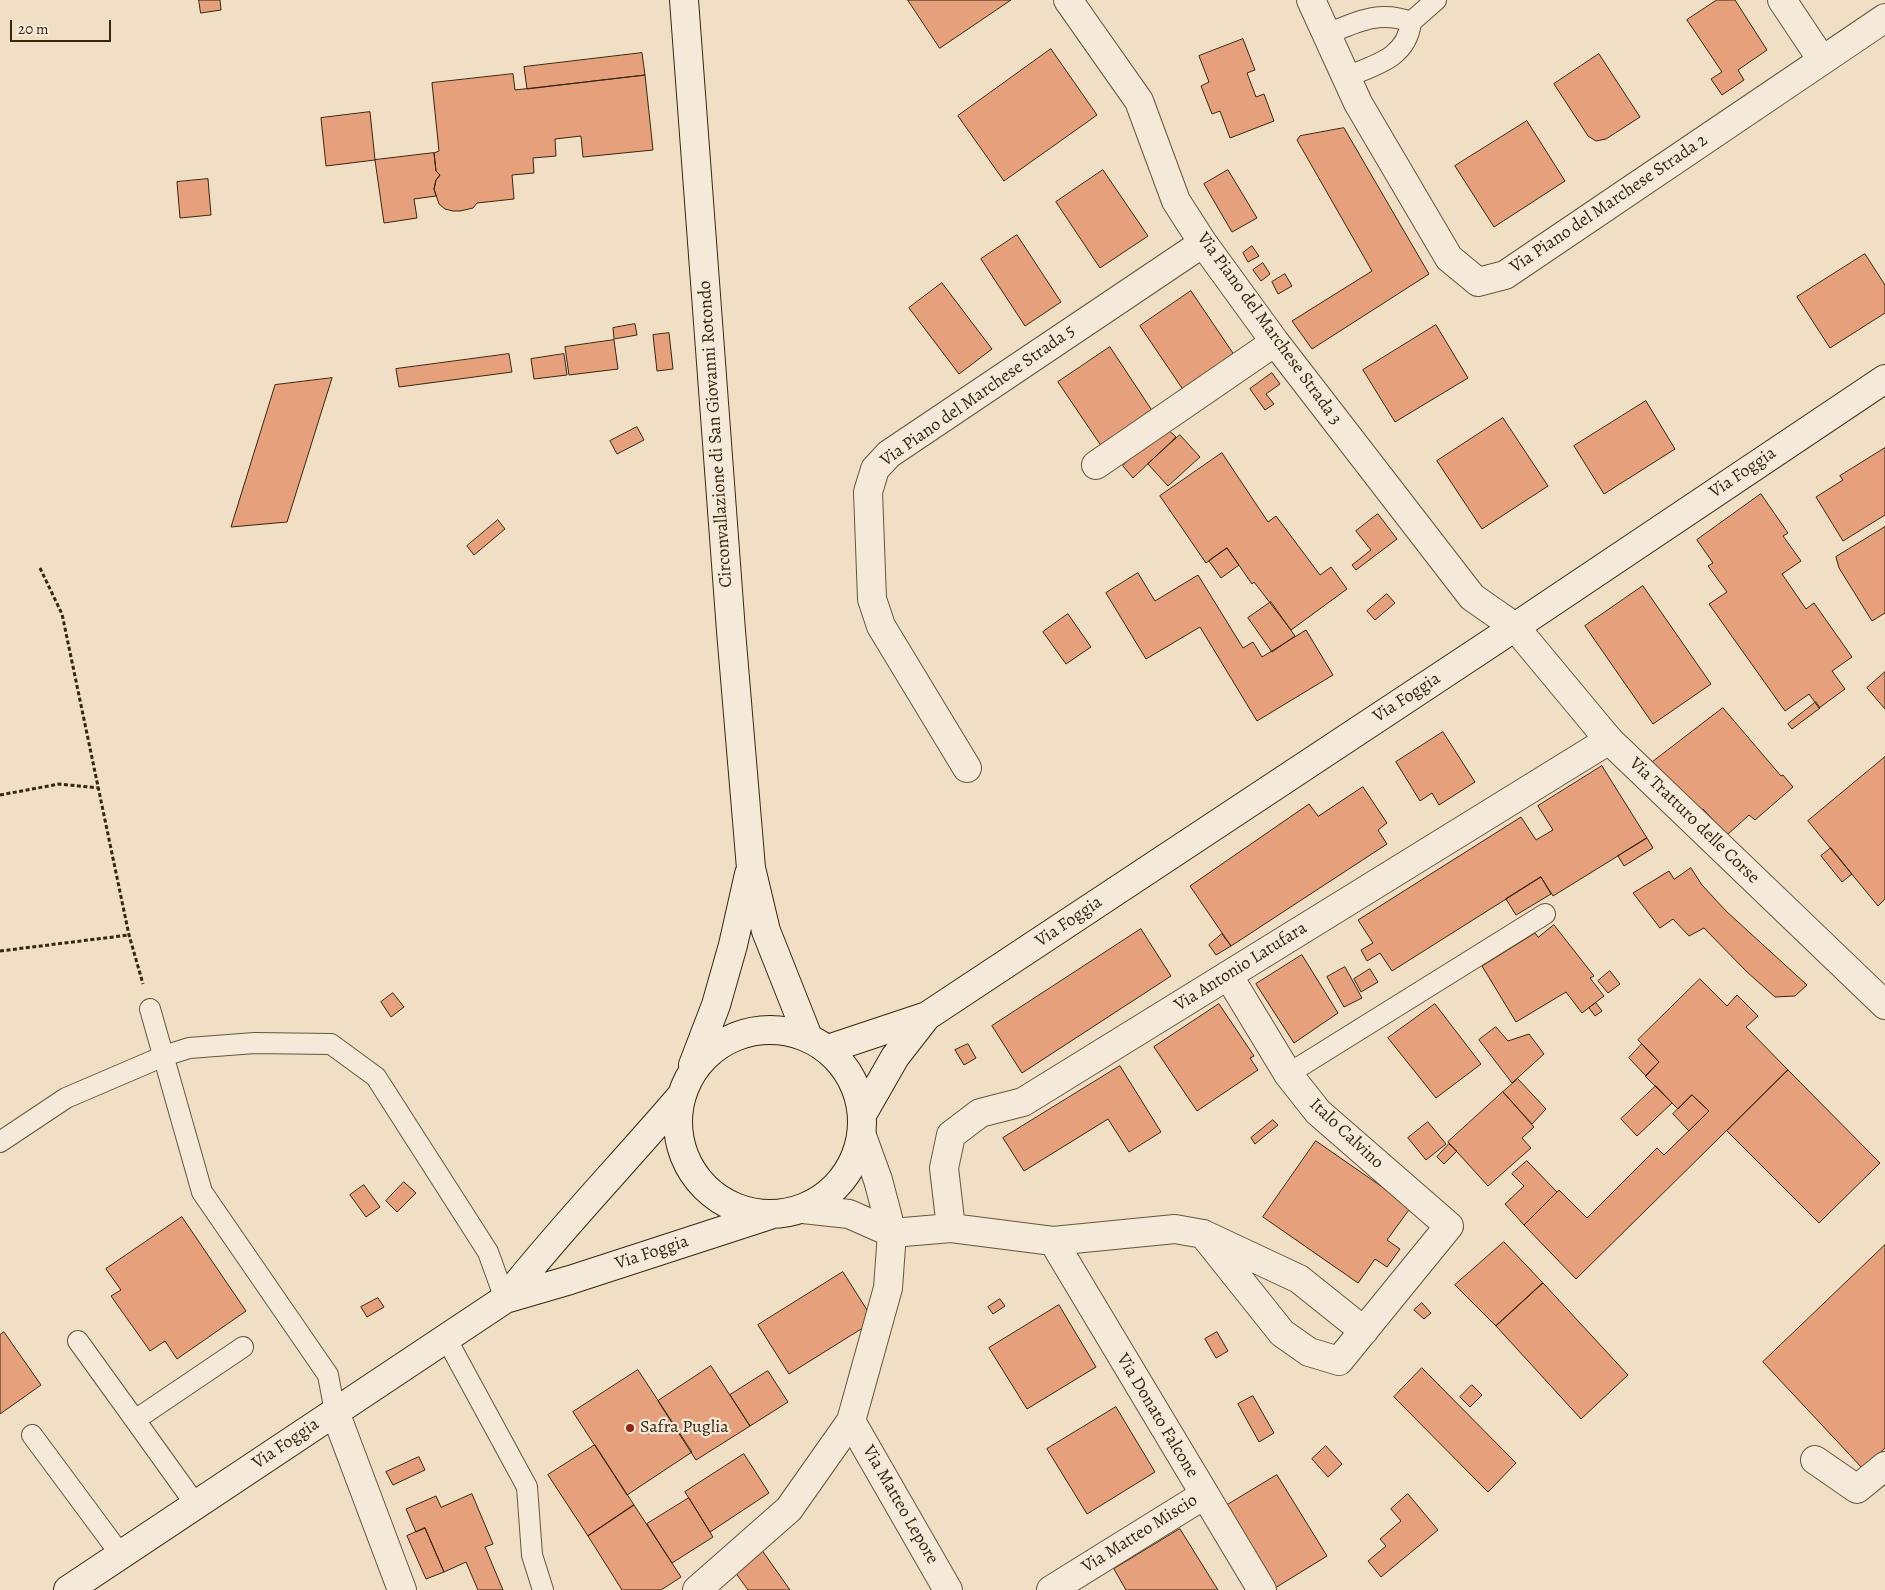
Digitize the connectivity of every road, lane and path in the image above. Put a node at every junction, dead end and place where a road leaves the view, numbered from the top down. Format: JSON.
{"nodes":[{"id":1,"x":684,"y":0,"type":"edge"},
{"id":2,"x":1068,"y":0,"type":"edge"},
{"id":3,"x":1311,"y":0,"type":"edge"},
{"id":4,"x":1436,"y":0,"type":"edge"},
{"id":5,"x":1782,"y":0,"type":"edge"},
{"id":6,"x":1885,"y":18,"type":"edge"},
{"id":7,"x":1411,"y":22,"type":"junction"},
{"id":8,"x":1326,"y":34,"type":"junction"},
{"id":9,"x":1822,"y":60,"type":"junction"},
{"id":10,"x":1346,"y":77,"type":"junction"},
{"id":11,"x":1203,"y":243,"type":"junction"},
{"id":12,"x":1275,"y":342,"type":"junction"},
{"id":13,"x":1885,"y":378,"type":"edge"},
{"id":14,"x":1096,"y":465,"type":"dead end"},
{"id":15,"x":40,"y":568,"type":"dead end"},
{"id":16,"x":1515,"y":627,"type":"junction"},
{"id":17,"x":1609,"y":740,"type":"junction"},
{"id":18,"x":967,"y":768,"type":"dead end"},
{"id":19,"x":98,"y":788,"type":"junction"},
{"id":20,"x":0,"y":795,"type":"edge"},
{"id":21,"x":751,"y":868,"type":"junction"},
{"id":22,"x":1545,"y":914,"type":"dead end"},
{"id":23,"x":130,"y":934,"type":"junction"},
{"id":24,"x":0,"y":951,"type":"edge"},
{"id":25,"x":1228,"y":975,"type":"junction"},
{"id":26,"x":1885,"y":1004,"type":"edge"},
{"id":27,"x":150,"y":1009,"type":"joint"},
{"id":28,"x":927,"y":1016,"type":"junction"},
{"id":29,"x":818,"y":1043,"type":"junction"},
{"id":30,"x":164,"y":1056,"type":"junction"},
{"id":31,"x":1288,"y":1074,"type":"junction"},
{"id":32,"x":685,"y":1087,"type":"junction"},
{"id":33,"x":862,"y":1125,"type":"junction"},
{"id":34,"x":0,"y":1142,"type":"edge"},
{"id":35,"x":803,"y":1210,"type":"junction"},
{"id":36,"x":770,"y":1215,"type":"junction"},
{"id":37,"x":950,"y":1228,"type":"junction"},
{"id":38,"x":892,"y":1233,"type":"junction"},
{"id":39,"x":1203,"y":1234,"type":"junction"},
{"id":40,"x":1053,"y":1241,"type":"junction"},
{"id":41,"x":504,"y":1299,"type":"junction"},
{"id":42,"x":1364,"y":1331,"type":"junction"},
{"id":43,"x":446,"y":1338,"type":"junction"},
{"id":44,"x":78,"y":1341,"type":"dead end"},
{"id":45,"x":243,"y":1347,"type":"dead end"},
{"id":46,"x":335,"y":1412,"type":"junction"},
{"id":47,"x":134,"y":1420,"type":"junction"},
{"id":48,"x":851,"y":1421,"type":"junction"},
{"id":49,"x":32,"y":1435,"type":"dead end"},
{"id":50,"x":1815,"y":1460,"type":"dead end"},
{"id":51,"x":1885,"y":1466,"type":"edge"},
{"id":52,"x":1204,"y":1495,"type":"junction"},
{"id":53,"x":196,"y":1505,"type":"junction"},
{"id":54,"x":121,"y":1555,"type":"junction"},
{"id":55,"x":68,"y":1590,"type":"edge"},
{"id":56,"x":402,"y":1590,"type":"edge"},
{"id":57,"x":543,"y":1590,"type":"edge"},
{"id":58,"x":697,"y":1590,"type":"edge"},
{"id":59,"x":948,"y":1590,"type":"edge"},
{"id":60,"x":1051,"y":1590,"type":"edge"},
{"id":61,"x":1262,"y":1590,"type":"edge"}],
"edges":[{"from":1,"to":21,"type":"street","name":"Circonvallazione di San Giovanni Rotondo"},
{"from":2,"to":11,"type":"street","name":"Via Piano del Marchese Strada 3"},
{"from":3,"to":8,"type":"street","name":"Via Piano del Marchese Strada 2"},
{"from":4,"to":7,"type":"lane"},
{"from":5,"to":9,"type":"street"},
{"from":6,"to":9,"type":"street","name":"Via Piano del Marchese Strada 2"},
{"from":7,"to":8,"type":"lane"},
{"from":7,"to":10,"type":"lane"},
{"from":8,"to":10,"type":"street","name":"Via Piano del Marchese Strada 2"},
{"from":9,"to":10,"type":"street","name":"Via Piano del Marchese Strada 2"},
{"from":11,"to":12,"type":"street","name":"Via Piano del Marchese Strada 3"},
{"from":11,"to":18,"type":"street","name":"Via Piano del Marchese Strada 5"},
{"from":12,"to":14,"type":"street"},
{"from":12,"to":16,"type":"street","name":"Via Piano del Marchese Strada 3"},
{"from":13,"to":16,"type":"street","name":"Via Foggia"},
{"from":15,"to":19,"type":"path"},
{"from":16,"to":17,"type":"street","name":"Via Tratturo delle Corse"},
{"from":16,"to":28,"type":"street","name":"Via Foggia"},
{"from":17,"to":25,"type":"street","name":"Via Antonio Latufara"},
{"from":17,"to":26,"type":"street","name":"Via Tratturo delle Corse"},
{"from":19,"to":20,"type":"path"},
{"from":19,"to":23,"type":"path"},
{"from":21,"to":29,"type":"street","name":"Circonvallazione di San Giovanni Rotondo"},
{"from":21,"to":32,"type":"street","name":"Circonvallazione di San Giovanni Rotondo"},
{"from":22,"to":31,"type":"lane"},
{"from":23,"to":24,"type":"path"},
{"from":23,"to":27,"type":"path"},
{"from":25,"to":31,"type":"street","name":"Italo Calvino"},
{"from":25,"to":37,"type":"street","name":"Via Antonio Latufara"},
{"from":27,"to":30,"type":"lane"},
{"from":28,"to":29,"type":"street","name":"Via Foggia"},
{"from":28,"to":33,"type":"street","name":"Via Foggia"},
{"from":29,"to":32,"type":"street","name":"Via Foggia"},
{"from":29,"to":33,"type":"street"},
{"from":30,"to":34,"type":"lane"},
{"from":30,"to":41,"type":"lane"},
{"from":30,"to":46,"type":"lane"},
{"from":31,"to":42,"type":"street","name":"Italo Calvino"},
{"from":32,"to":36,"type":"street","name":"Via Foggia"},
{"from":32,"to":41,"type":"street","name":"Via Foggia"},
{"from":33,"to":35,"type":"street","name":"Via Foggia"},
{"from":33,"to":38,"type":"street"},
{"from":35,"to":36,"type":"street","name":"Via Foggia"},
{"from":35,"to":38,"type":"street"},
{"from":36,"to":41,"type":"street","name":"Via Foggia"},
{"from":37,"to":38,"type":"street"},
{"from":37,"to":40,"type":"street"},
{"from":38,"to":48,"type":"street"},
{"from":39,"to":40,"type":"street"},
{"from":39,"to":42,"type":"street"},
{"from":39,"to":42,"type":"street"},
{"from":40,"to":52,"type":"street","name":"Via Donato Falcone"},
{"from":41,"to":43,"type":"street","name":"Via Foggia"},
{"from":43,"to":46,"type":"street","name":"Via Foggia"},
{"from":43,"to":57,"type":"lane"},
{"from":44,"to":47,"type":"lane"},
{"from":45,"to":47,"type":"lane"},
{"from":46,"to":53,"type":"street","name":"Via Foggia"},
{"from":46,"to":56,"type":"street"},
{"from":47,"to":53,"type":"lane"},
{"from":48,"to":58,"type":"street"},
{"from":48,"to":59,"type":"street","name":"Via Matteo Lepore"},
{"from":49,"to":54,"type":"lane"},
{"from":50,"to":51,"type":"street"},
{"from":52,"to":60,"type":"street","name":"Via Matteo Miscio"},
{"from":52,"to":61,"type":"street","name":"Via Donato Falcone"},
{"from":53,"to":54,"type":"street","name":"Via Foggia"},
{"from":54,"to":55,"type":"street","name":"Via Foggia"}]}
